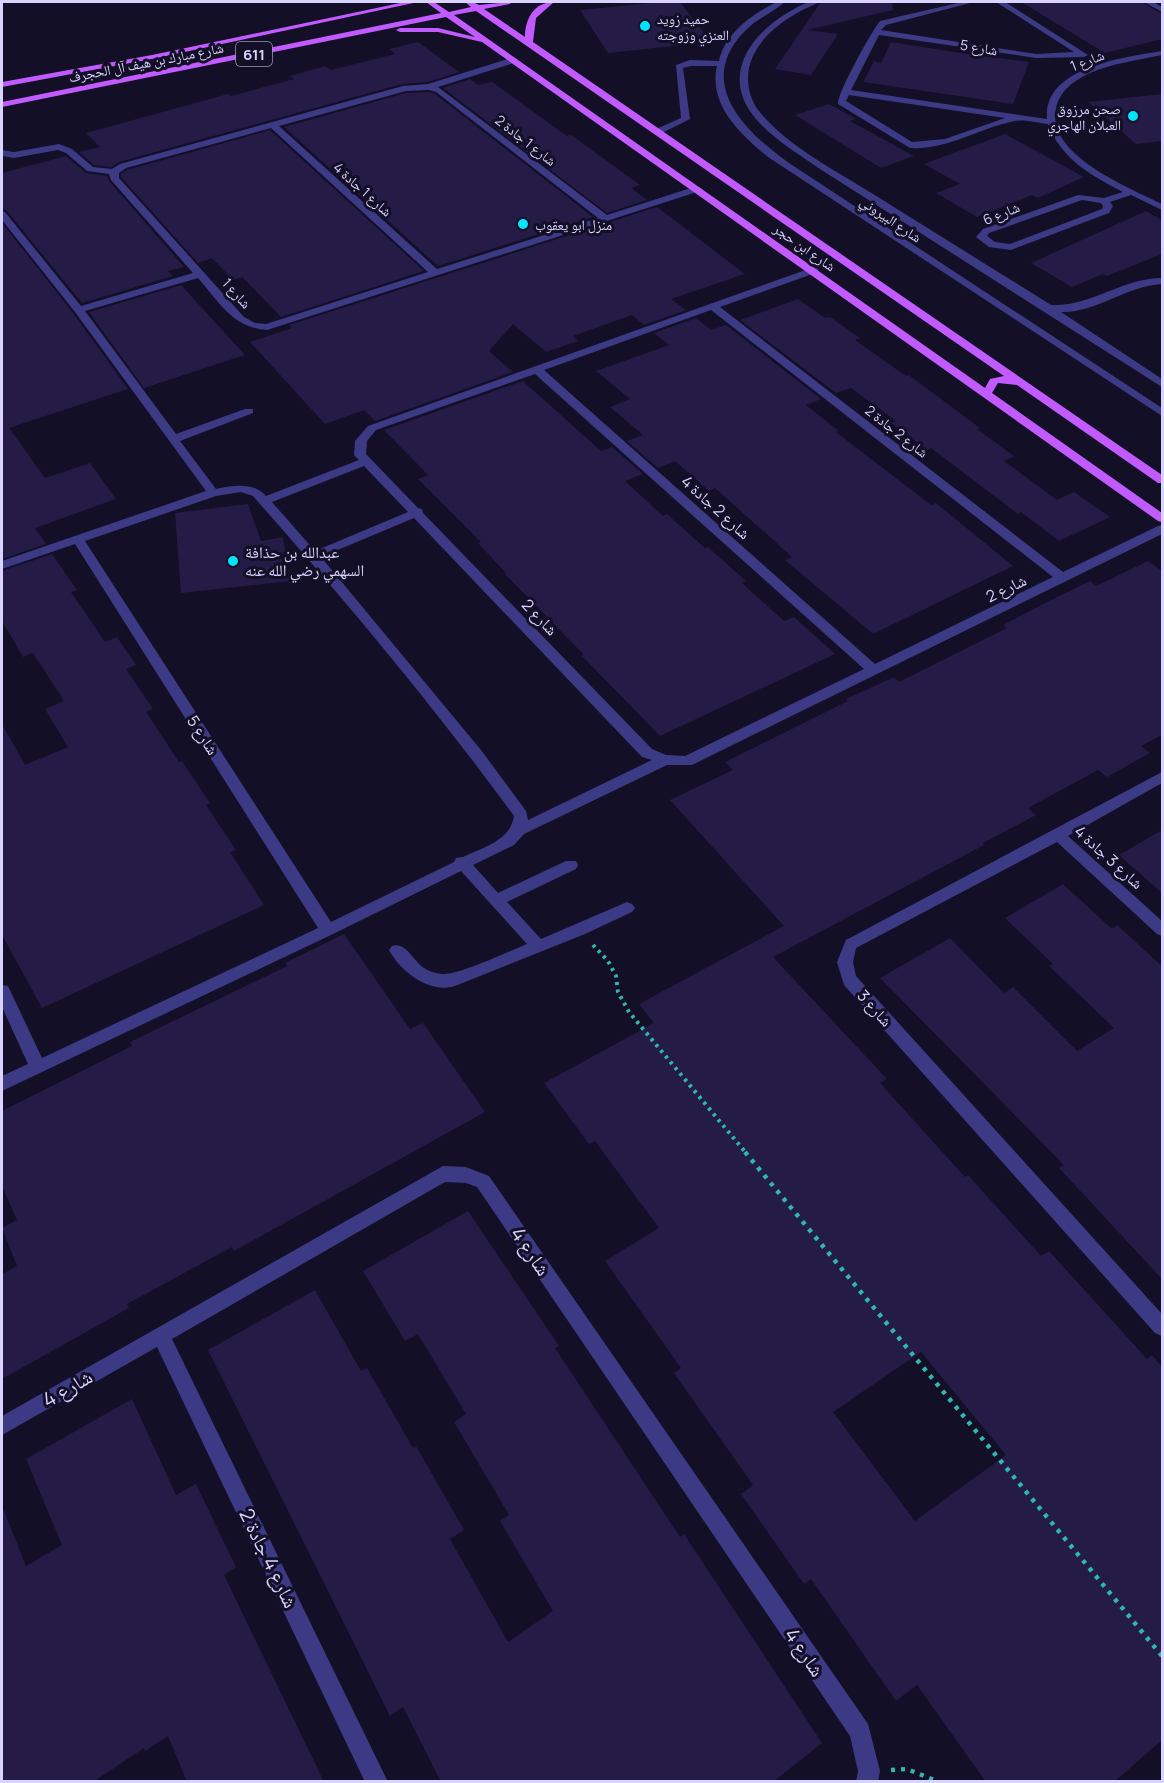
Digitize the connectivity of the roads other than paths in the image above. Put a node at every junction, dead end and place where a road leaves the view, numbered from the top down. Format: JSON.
{"nodes":[{"id":1,"x":414,"y":2,"type":"edge"},
{"id":2,"x":430,"y":2,"type":"edge"},
{"id":3,"x":507,"y":2,"type":"edge"},
{"id":4,"x":550,"y":2,"type":"edge"},
{"id":5,"x":781,"y":2,"type":"edge"},
{"id":6,"x":814,"y":2,"type":"edge"},
{"id":7,"x":970,"y":2,"type":"edge"},
{"id":8,"x":1000,"y":2,"type":"edge"},
{"id":9,"x":1148,"y":2,"type":"edge"},
{"id":10,"x":473,"y":4,"type":"edge"},
{"id":11,"x":1162,"y":10,"type":"edge"},
{"id":12,"x":447,"y":13,"type":"junction"},
{"id":13,"x":876,"y":32,"type":"junction"},
{"id":14,"x":529,"y":43,"type":"junction"},
{"id":15,"x":302,"y":44,"type":"junction"},
{"id":16,"x":501,"y":50,"type":"junction"},
{"id":17,"x":1162,"y":53,"type":"edge"},
{"id":18,"x":1082,"y":54,"type":"junction"},
{"id":19,"x":514,"y":60,"type":"junction"},
{"id":20,"x":721,"y":64,"type":"junction"},
{"id":21,"x":1106,"y":66,"type":"junction"},
{"id":22,"x":2,"y":84,"type":"edge"},
{"id":23,"x":429,"y":87,"type":"junction"},
{"id":24,"x":846,"y":92,"type":"junction"},
{"id":25,"x":2,"y":105,"type":"edge"},
{"id":26,"x":1014,"y":118,"type":"junction"},
{"id":27,"x":1049,"y":122,"type":"junction"},
{"id":28,"x":274,"y":126,"type":"junction"},
{"id":29,"x":657,"y":132,"type":"junction"},
{"id":30,"x":2,"y":153,"type":"edge"},
{"id":31,"x":114,"y":172,"type":"junction"},
{"id":32,"x":698,"y":189,"type":"junction"},
{"id":33,"x":1132,"y":192,"type":"junction"},
{"id":34,"x":1104,"y":201,"type":"junction"},
{"id":35,"x":1162,"y":207,"type":"edge"},
{"id":36,"x":894,"y":212,"type":"junction"},
{"id":37,"x":2,"y":214,"type":"edge"},
{"id":38,"x":605,"y":218,"type":"junction"},
{"id":39,"x":869,"y":221,"type":"junction"},
{"id":40,"x":915,"y":226,"type":"junction"},
{"id":41,"x":890,"y":235,"type":"junction"},
{"id":42,"x":814,"y":270,"type":"junction"},
{"id":43,"x":435,"y":273,"type":"junction"},
{"id":44,"x":201,"y":274,"type":"junction"},
{"id":45,"x":1162,"y":281,"type":"edge"},
{"id":46,"x":712,"y":306,"type":"junction"},
{"id":47,"x":1047,"y":308,"type":"junction"},
{"id":48,"x":79,"y":310,"type":"junction"},
{"id":49,"x":980,"y":355,"type":"junction"},
{"id":50,"x":536,"y":369,"type":"junction"},
{"id":51,"x":955,"y":370,"type":"junction"},
{"id":52,"x":1020,"y":383,"type":"junction"},
{"id":53,"x":1162,"y":384,"type":"edge"},
{"id":54,"x":987,"y":393,"type":"junction"},
{"id":55,"x":249,"y":411,"type":"dead end"},
{"id":56,"x":1162,"y":413,"type":"edge"},
{"id":57,"x":174,"y":439,"type":"junction"},
{"id":58,"x":367,"y":461,"type":"junction"},
{"id":59,"x":1162,"y":480,"type":"edge"},
{"id":60,"x":213,"y":493,"type":"junction"},
{"id":61,"x":265,"y":501,"type":"junction"},
{"id":62,"x":418,"y":512,"type":"junction"},
{"id":63,"x":1162,"y":518,"type":"edge"},
{"id":64,"x":1162,"y":529,"type":"edge"},
{"id":65,"x":78,"y":540,"type":"junction"},
{"id":66,"x":313,"y":556,"type":"junction"},
{"id":67,"x":2,"y":565,"type":"edge"},
{"id":68,"x":1063,"y":579,"type":"junction"},
{"id":69,"x":874,"y":670,"type":"junction"},
{"id":70,"x":665,"y":760,"type":"junction"},
{"id":71,"x":1162,"y":777,"type":"edge"},
{"id":72,"x":519,"y":830,"type":"junction"},
{"id":73,"x":1058,"y":835,"type":"junction"},
{"id":74,"x":461,"y":862,"type":"junction"},
{"id":75,"x":571,"y":865,"type":"dead end"},
{"id":76,"x":495,"y":901,"type":"junction"},
{"id":77,"x":627,"y":908,"type":"dead end"},
{"id":78,"x":328,"y":930,"type":"junction"},
{"id":79,"x":1162,"y":930,"type":"edge"},
{"id":80,"x":537,"y":945,"type":"junction"},
{"id":81,"x":397,"y":950,"type":"dead end"},
{"id":82,"x":2,"y":991,"type":"edge"},
{"id":83,"x":38,"y":1067,"type":"junction"},
{"id":84,"x":2,"y":1084,"type":"edge"},
{"id":85,"x":1162,"y":1328,"type":"edge"},
{"id":86,"x":161,"y":1335,"type":"junction"},
{"id":87,"x":2,"y":1426,"type":"edge"},
{"id":88,"x":868,"y":1776,"type":"edge"},
{"id":89,"x":377,"y":1782,"type":"edge"}],
"edges":[{"from":1,"to":22,"type":"main road","name":"شارع مبارك بن هيف آل الحجرف","number":"611"},
{"from":2,"to":12,"type":"main road","name":"شارع ابن حجر"},
{"from":3,"to":10,"type":"main road","name":"شارع مبارك بن هيف آل الحجرف","number":"611"},
{"from":4,"to":14,"type":"main road"},
{"from":5,"to":20,"type":"street"},
{"from":6,"to":36,"type":"street","name":"شارع البيروني"},
{"from":7,"to":13,"type":"street"},
{"from":8,"to":18,"type":"street"},
{"from":9,"to":11,"type":"street"},
{"from":10,"to":12,"type":"main road","name":"شارع مبارك بن هيف آل الحجرف","number":"611"},
{"from":10,"to":14,"type":"main road","name":"شارع ابن حجر"},
{"from":12,"to":15,"type":"main road","name":"شارع مبارك بن هيف آل الحجرف","number":"611"},
{"from":12,"to":16,"type":"main road","name":"شارع ابن حجر"},
{"from":13,"to":18,"type":"street","name":"شارع 5"},
{"from":13,"to":24,"type":"street"},
{"from":14,"to":29,"type":"main road","name":"شارع ابن حجر"},
{"from":15,"to":16,"type":"main road"},
{"from":15,"to":25,"type":"main road","name":"شارع مبارك بن هيف آل الحجرف","number":"611"},
{"from":16,"to":19,"type":"main road","name":"شارع ابن حجر"},
{"from":17,"to":21,"type":"street","name":"شارع 1"},
{"from":18,"to":21,"type":"street"},
{"from":19,"to":23,"type":"street"},
{"from":19,"to":32,"type":"main road","name":"شارع ابن حجر"},
{"from":20,"to":29,"type":"street"},
{"from":20,"to":39,"type":"street","name":"شارع البيروني"},
{"from":21,"to":27,"type":"street","name":"شارع 1"},
{"from":23,"to":28,"type":"street"},
{"from":23,"to":38,"type":"street","name":"شارع 1 جادة 2"},
{"from":24,"to":26,"type":"street"},
{"from":24,"to":26,"type":"street"},
{"from":26,"to":27,"type":"street"},
{"from":27,"to":33,"type":"street"},
{"from":28,"to":31,"type":"street"},
{"from":28,"to":43,"type":"street","name":"شارع 1 جادة 4"},
{"from":29,"to":49,"type":"main road","name":"شارع ابن حجر"},
{"from":30,"to":31,"type":"street"},
{"from":31,"to":44,"type":"street","name":"شارع 1"},
{"from":32,"to":38,"type":"street","name":"شارع 1"},
{"from":32,"to":42,"type":"main road","name":"شارع ابن حجر"},
{"from":33,"to":34,"type":"street","name":"شارع 6"},
{"from":33,"to":35,"type":"street"},
{"from":34,"to":34,"type":"street","name":"شارع 6"},
{"from":36,"to":39,"type":"street"},
{"from":36,"to":40,"type":"street","name":"شارع البيروني"},
{"from":37,"to":48,"type":"street"},
{"from":38,"to":43,"type":"street","name":"شارع 1"},
{"from":39,"to":41,"type":"street","name":"شارع البيروني"},
{"from":40,"to":41,"type":"street"},
{"from":40,"to":47,"type":"street","name":"شارع البيروني"},
{"from":41,"to":56,"type":"street","name":"شارع البيروني"},
{"from":42,"to":46,"type":"street"},
{"from":42,"to":51,"type":"main road","name":"شارع ابن حجر"},
{"from":43,"to":44,"type":"street","name":"شارع 1"},
{"from":44,"to":48,"type":"street"},
{"from":45,"to":47,"type":"street"},
{"from":46,"to":50,"type":"street"},
{"from":46,"to":68,"type":"street","name":"شارع 2 جادة 2"},
{"from":47,"to":53,"type":"street","name":"شارع البيروني"},
{"from":48,"to":57,"type":"street"},
{"from":49,"to":51,"type":"main road"},
{"from":49,"to":52,"type":"main road","name":"شارع ابن حجر"},
{"from":50,"to":58,"type":"street"},
{"from":50,"to":69,"type":"street","name":"شارع 2 جادة 4"},
{"from":51,"to":54,"type":"main road","name":"شارع ابن حجر"},
{"from":52,"to":54,"type":"main road"},
{"from":52,"to":59,"type":"main road","name":"شارع ابن حجر"},
{"from":54,"to":63,"type":"main road","name":"شارع ابن حجر"},
{"from":55,"to":57,"type":"street"},
{"from":57,"to":60,"type":"street"},
{"from":58,"to":61,"type":"street"},
{"from":58,"to":62,"type":"street","name":"شارع 2"},
{"from":60,"to":61,"type":"street"},
{"from":60,"to":65,"type":"street"},
{"from":61,"to":66,"type":"street"},
{"from":62,"to":66,"type":"street"},
{"from":62,"to":70,"type":"street","name":"شارع 2"},
{"from":64,"to":68,"type":"street","name":"شارع 2"},
{"from":65,"to":67,"type":"street"},
{"from":65,"to":78,"type":"street","name":"شارع 5"},
{"from":66,"to":72,"type":"street"},
{"from":68,"to":69,"type":"street","name":"شارع 2"},
{"from":69,"to":70,"type":"street","name":"شارع 2"},
{"from":70,"to":72,"type":"street"},
{"from":71,"to":73,"type":"street","name":"شارع 3"},
{"from":72,"to":74,"type":"street"},
{"from":73,"to":79,"type":"street","name":"شارع 3 جادة 4"},
{"from":73,"to":85,"type":"street","name":"شارع 3"},
{"from":74,"to":76,"type":"street"},
{"from":74,"to":78,"type":"street"},
{"from":75,"to":76,"type":"street"},
{"from":76,"to":80,"type":"street"},
{"from":77,"to":80,"type":"street"},
{"from":78,"to":83,"type":"street"},
{"from":80,"to":81,"type":"street"},
{"from":82,"to":83,"type":"street"},
{"from":83,"to":84,"type":"street"},
{"from":86,"to":87,"type":"street","name":"شارع 4"},
{"from":86,"to":88,"type":"street","name":"شارع 4"},
{"from":86,"to":89,"type":"street","name":"شارع 4 جادة 2"}]}
